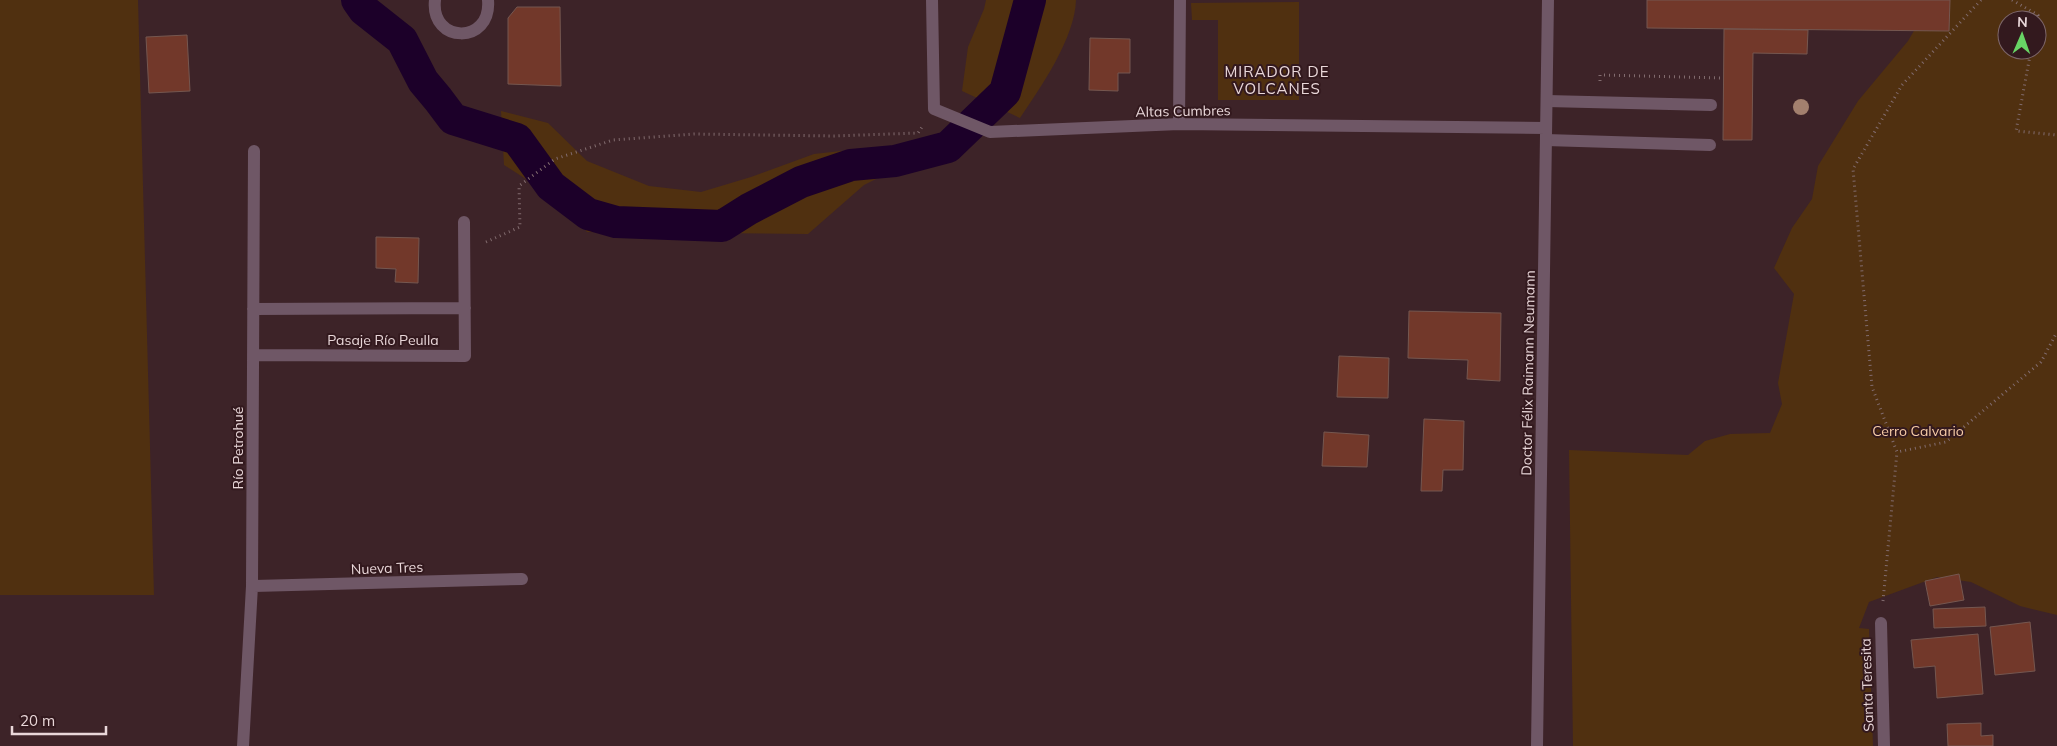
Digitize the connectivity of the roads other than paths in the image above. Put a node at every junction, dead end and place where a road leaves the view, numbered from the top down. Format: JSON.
{"nodes":[{"id":1,"x":435,"y":0,"type":"edge"},
{"id":2,"x":488,"y":0,"type":"edge"},
{"id":3,"x":932,"y":0,"type":"edge"},
{"id":4,"x":1180,"y":0,"type":"edge"},
{"id":5,"x":1548,"y":0,"type":"edge"},
{"id":6,"x":1547,"y":100,"type":"junction"},
{"id":7,"x":1711,"y":105,"type":"dead end"},
{"id":8,"x":1179,"y":124,"type":"junction"},
{"id":9,"x":1546,"y":134,"type":"junction"},
{"id":10,"x":1710,"y":145,"type":"dead end"},
{"id":11,"x":254,"y":151,"type":"dead end"},
{"id":12,"x":464,"y":222,"type":"dead end"},
{"id":13,"x":465,"y":308,"type":"junction"},
{"id":14,"x":253,"y":309,"type":"junction"},
{"id":15,"x":253,"y":355,"type":"junction"},
{"id":16,"x":522,"y":579,"type":"dead end"},
{"id":17,"x":252,"y":586,"type":"junction"},
{"id":18,"x":1881,"y":623,"type":"road end"},
{"id":19,"x":243,"y":746,"type":"edge"},
{"id":20,"x":1537,"y":746,"type":"edge"},
{"id":21,"x":1884,"y":746,"type":"edge"}],
"edges":[{"from":1,"to":2,"type":"street"},
{"from":3,"to":8,"type":"street","name":"Altas Cumbres"},
{"from":4,"to":8,"type":"street"},
{"from":5,"to":6,"type":"street","name":"Doctor Félix Raimann Neumann"},
{"from":6,"to":7,"type":"street"},
{"from":6,"to":9,"type":"street","name":"Doctor Félix Raimann Neumann"},
{"from":8,"to":9,"type":"street","name":"Altas Cumbres"},
{"from":9,"to":10,"type":"street","name":"Altas Cumbres"},
{"from":9,"to":20,"type":"street","name":"Doctor Félix Raimann Neumann"},
{"from":11,"to":14,"type":"street","name":"Río Petrohué"},
{"from":12,"to":13,"type":"street","name":"Pasaje Río Peulla"},
{"from":13,"to":14,"type":"street"},
{"from":13,"to":15,"type":"street","name":"Pasaje Río Peulla"},
{"from":14,"to":15,"type":"street","name":"Río Petrohué"},
{"from":15,"to":17,"type":"street","name":"Río Petrohué"},
{"from":16,"to":17,"type":"street","name":"Nueva Tres"},
{"from":17,"to":19,"type":"street","name":"Río Petrohué"},
{"from":18,"to":21,"type":"street","name":"Santa Teresita"}]}
